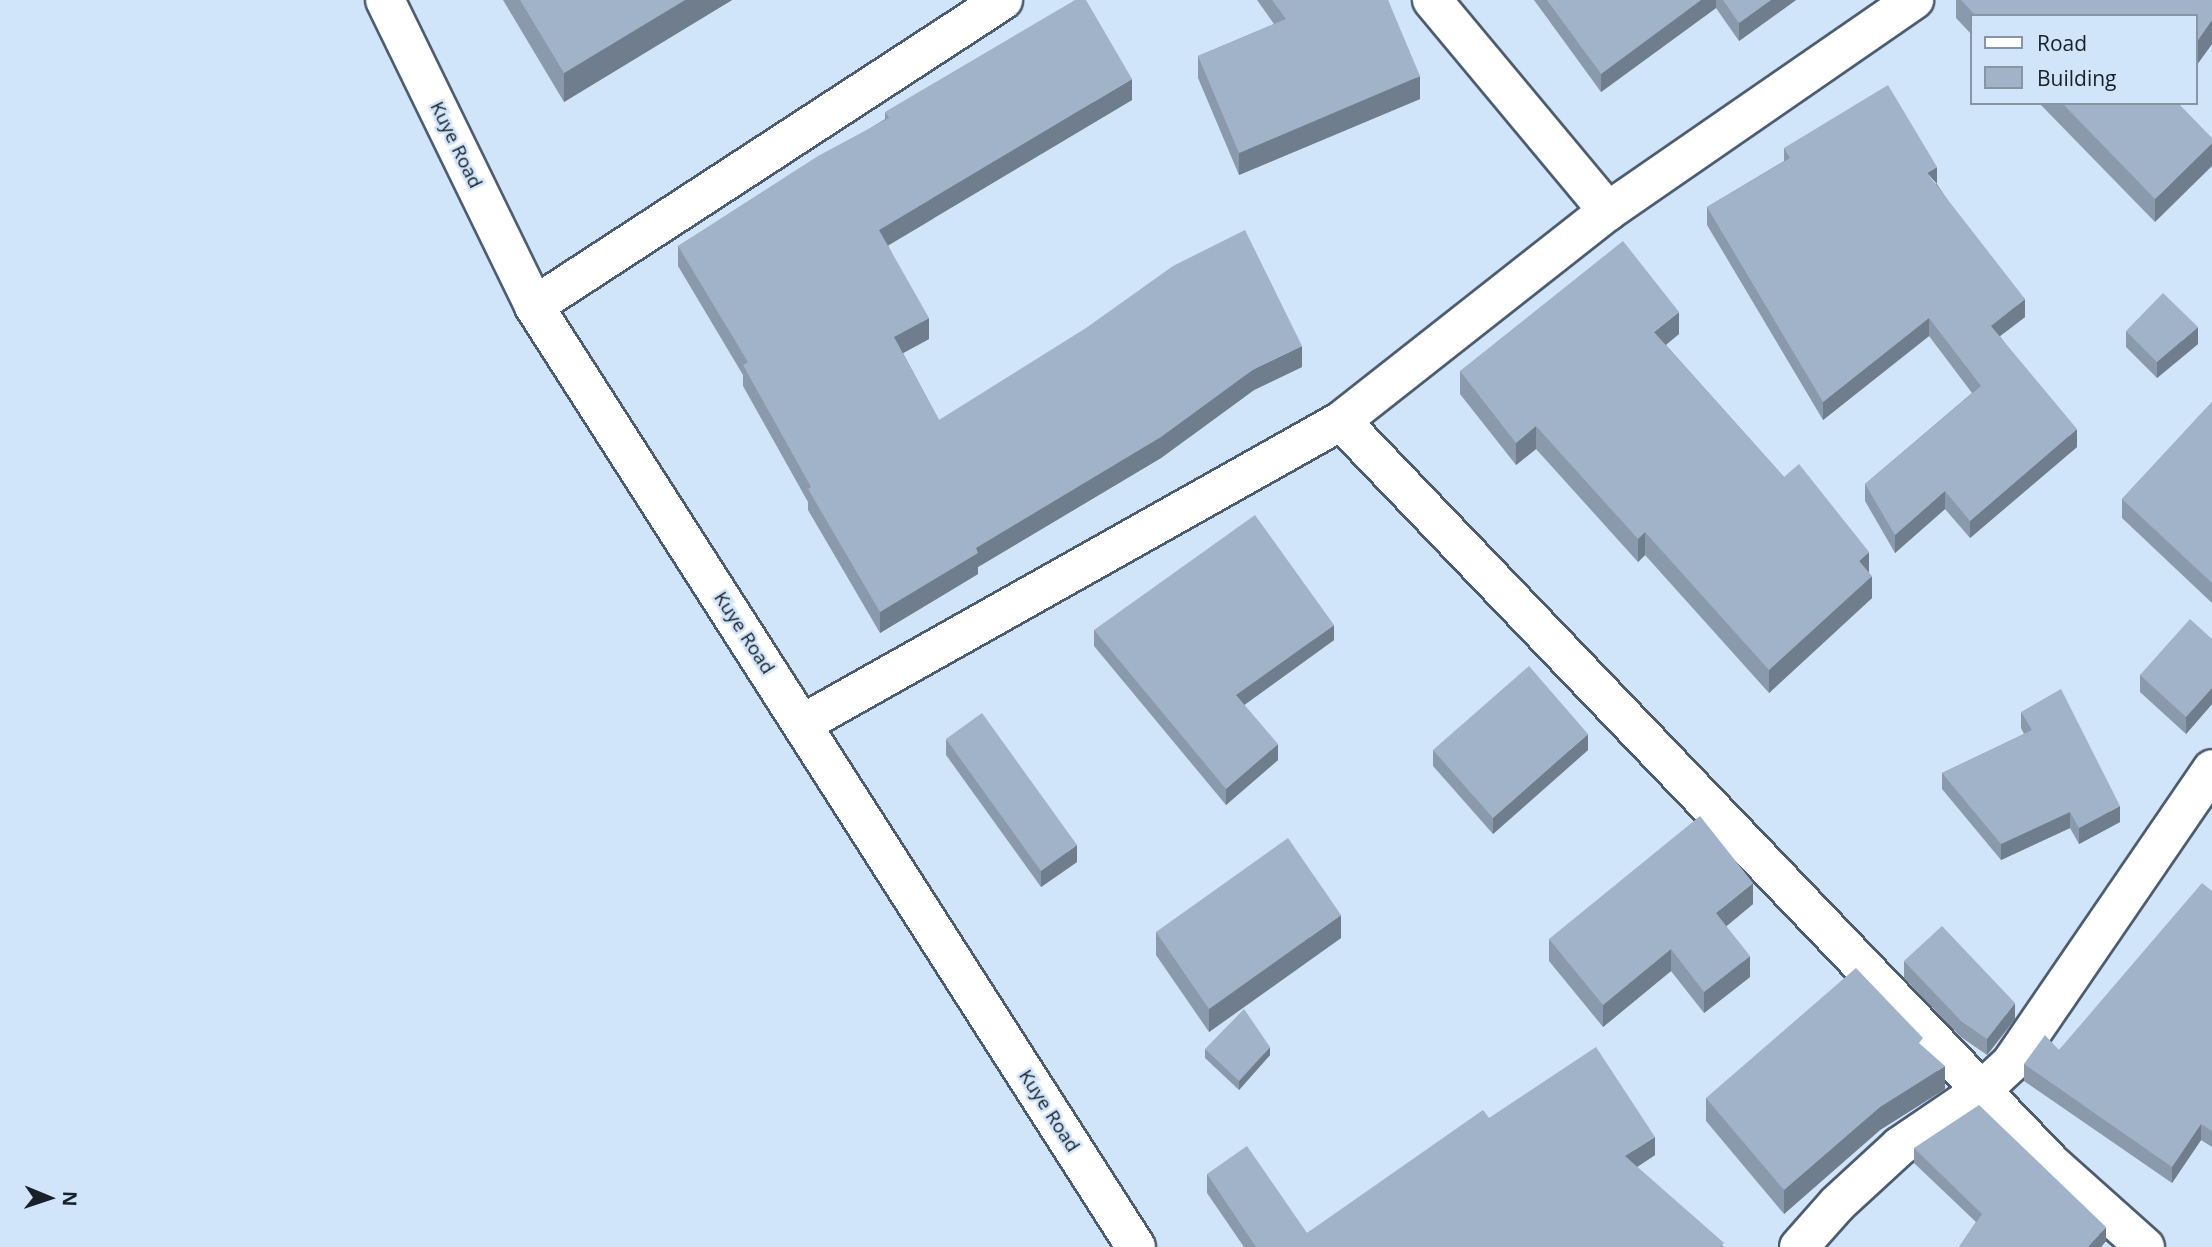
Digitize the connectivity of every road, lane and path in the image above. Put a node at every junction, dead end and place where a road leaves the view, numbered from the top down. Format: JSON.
{"nodes":[{"id":1,"x":385,"y":0,"type":"edge"},
{"id":2,"x":1003,"y":0,"type":"edge"},
{"id":3,"x":1432,"y":0,"type":"edge"},
{"id":4,"x":1913,"y":0,"type":"edge"},
{"id":5,"x":1608,"y":211,"type":"junction"},
{"id":6,"x":534,"y":306,"type":"junction"},
{"id":7,"x":1341,"y":421,"type":"junction"},
{"id":8,"x":802,"y":724,"type":"junction"},
{"id":9,"x":2212,"y":769,"type":"edge"},
{"id":10,"x":1981,"y":1091,"type":"junction"},
{"id":11,"x":1136,"y":1247,"type":"edge"},
{"id":12,"x":1799,"y":1247,"type":"edge"},
{"id":13,"x":2145,"y":1247,"type":"edge"}],
"edges":[{"from":1,"to":6,"type":"street","name":"Kuye Road"},
{"from":2,"to":6,"type":"street"},
{"from":3,"to":5,"type":"street"},
{"from":4,"to":5,"type":"street"},
{"from":5,"to":7,"type":"street"},
{"from":6,"to":8,"type":"street","name":"Kuye Road"},
{"from":7,"to":8,"type":"street"},
{"from":7,"to":10,"type":"street"},
{"from":8,"to":11,"type":"street","name":"Kuye Road"},
{"from":9,"to":10,"type":"street"},
{"from":10,"to":12,"type":"street"},
{"from":10,"to":13,"type":"street"}]}
